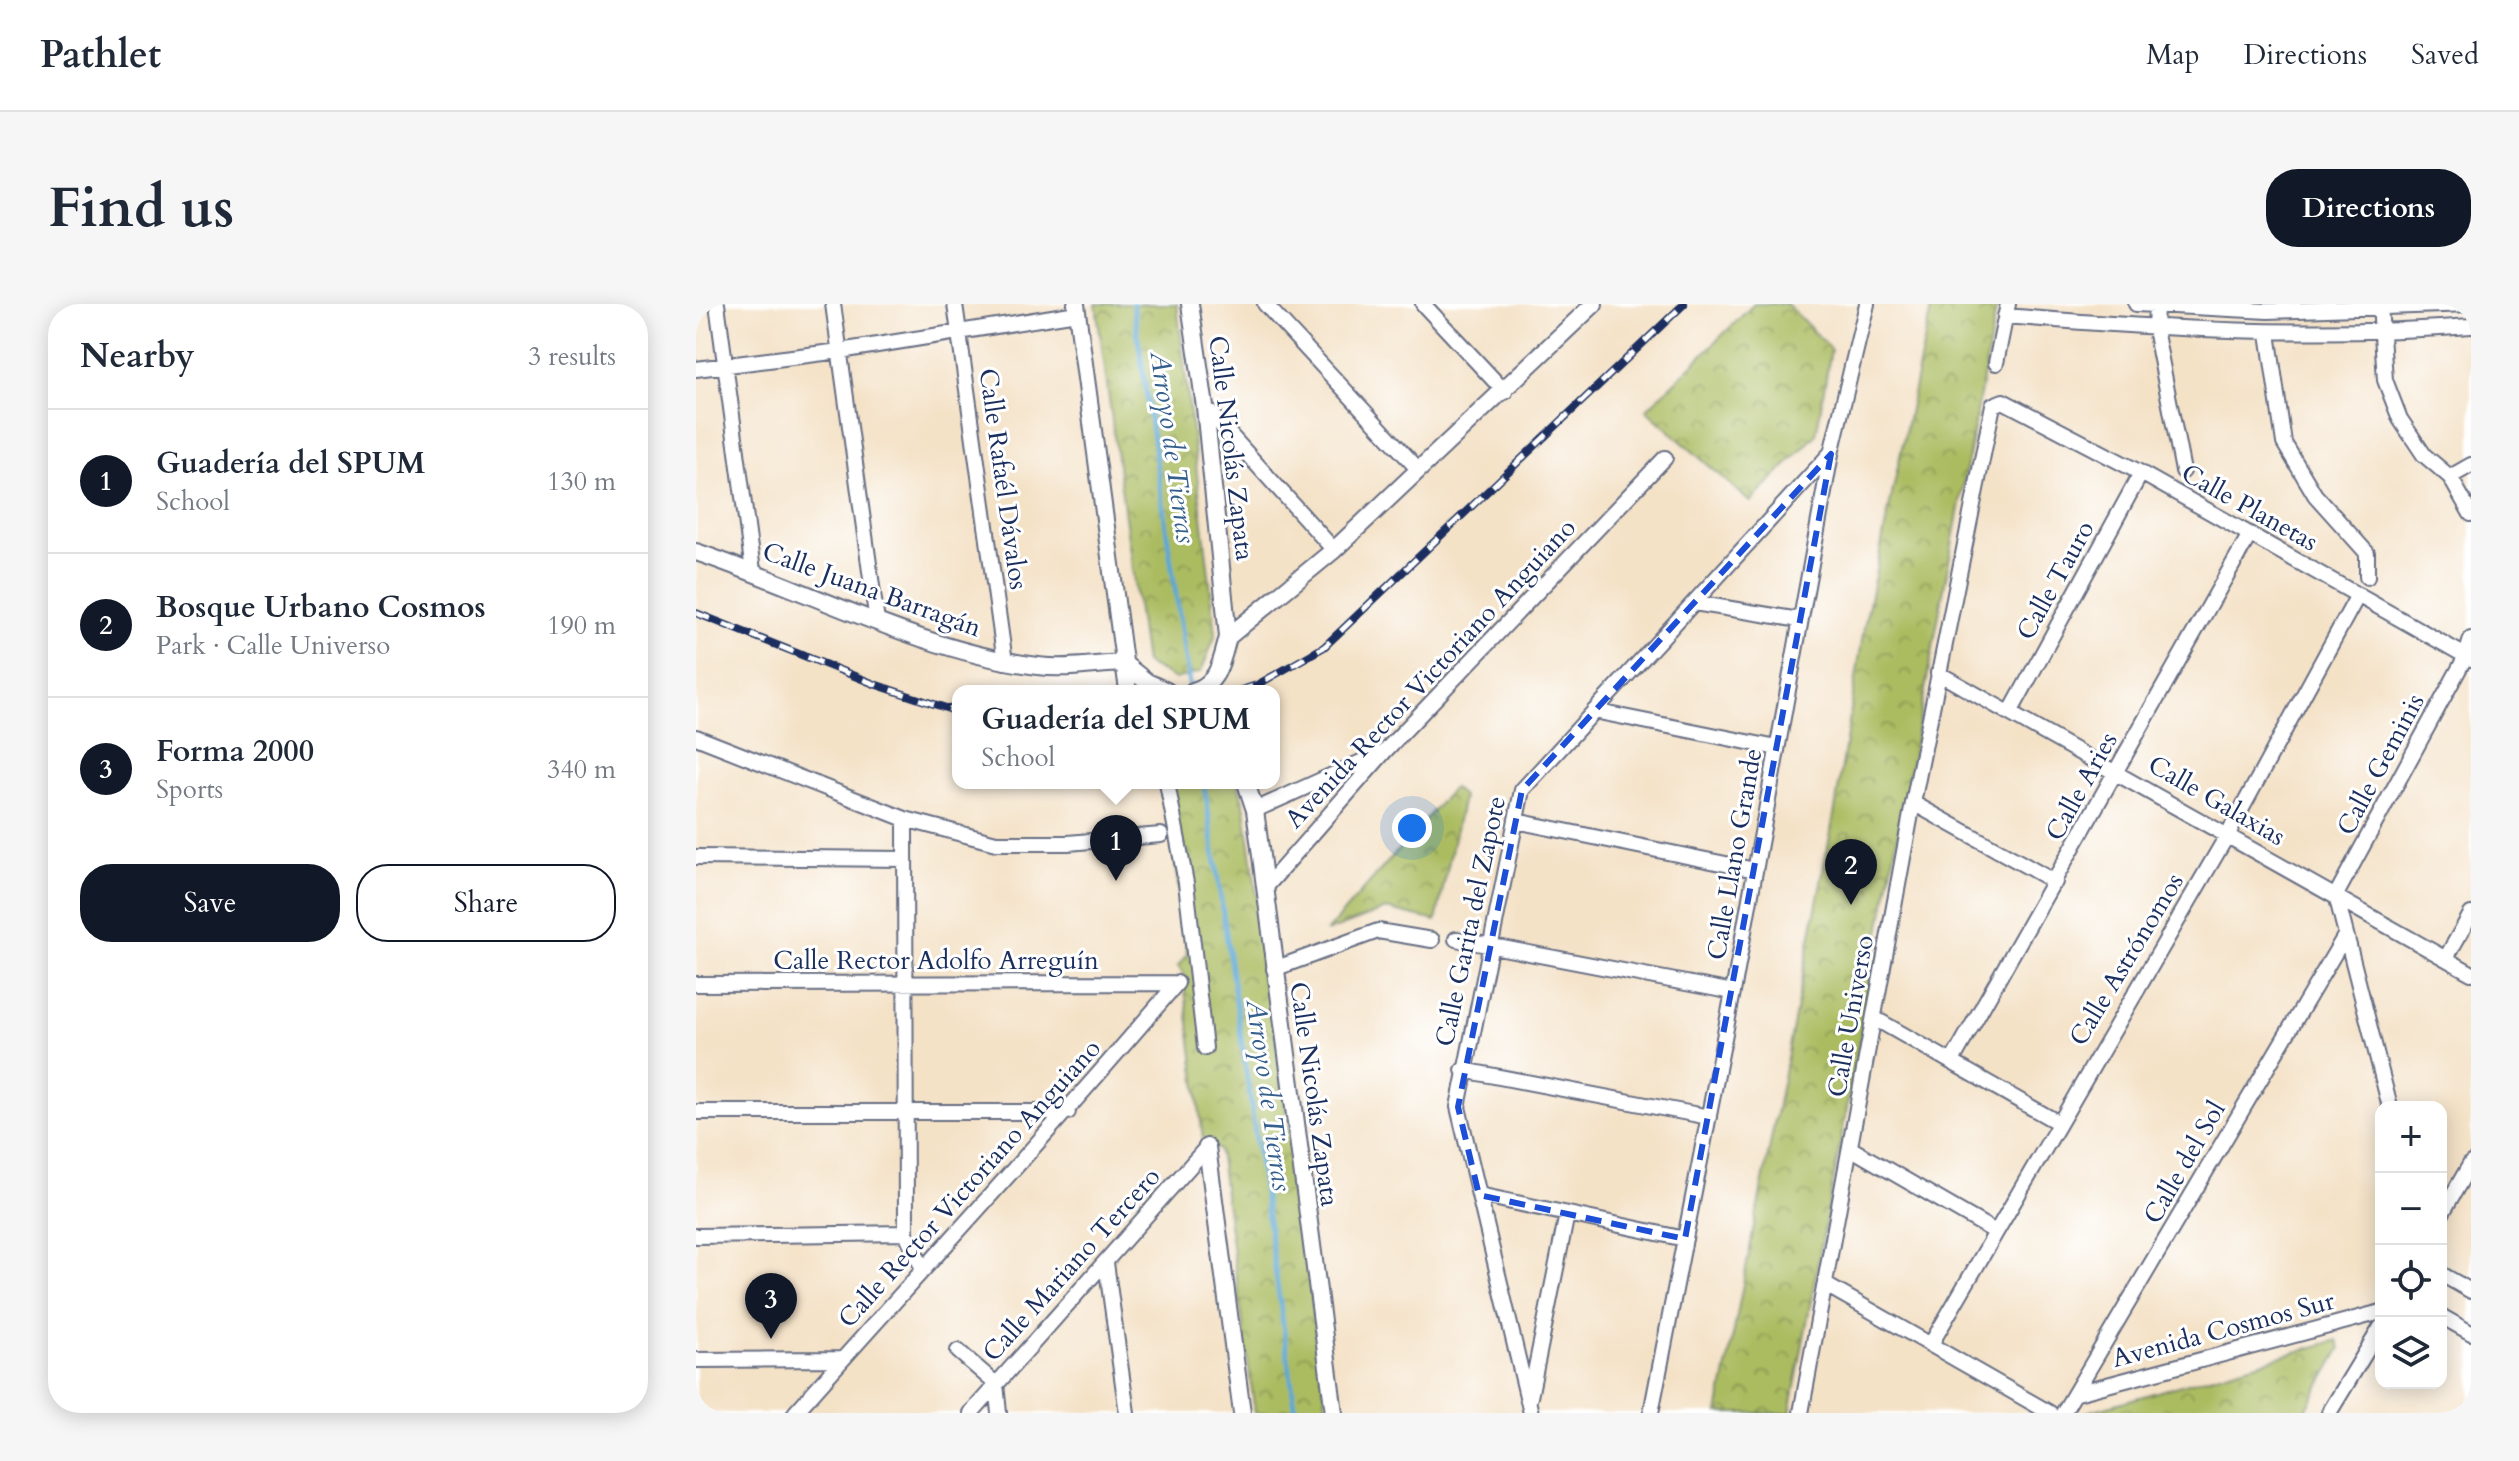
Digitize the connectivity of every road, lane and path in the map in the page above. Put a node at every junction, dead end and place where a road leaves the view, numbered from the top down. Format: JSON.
{"nodes":[{"id":1,"x":717,"y":304,"type":"edge"},
{"id":2,"x":833,"y":304,"type":"edge"},
{"id":3,"x":955,"y":304,"type":"edge"},
{"id":4,"x":1190,"y":304,"type":"edge"},
{"id":5,"x":1265,"y":304,"type":"edge"},
{"id":6,"x":1423,"y":304,"type":"edge"},
{"id":7,"x":1867,"y":304,"type":"edge"},
{"id":8,"x":2136,"y":304,"type":"edge"},
{"id":9,"x":2471,"y":304,"type":"edge"},
{"id":10,"x":1590,"y":305,"type":"edge"},
{"id":11,"x":2156,"y":305,"type":"edge"},
{"id":12,"x":2381,"y":307,"type":"edge"},
{"id":13,"x":1076,"y":308,"type":"edge"},
{"id":14,"x":2266,"y":308,"type":"edge"},
{"id":15,"x":2007,"y":310,"type":"edge"},
{"id":16,"x":2471,"y":326,"type":"edge"},
{"id":17,"x":2155,"y":329,"type":"junction"},
{"id":18,"x":2268,"y":333,"type":"junction"},
{"id":19,"x":2382,"y":333,"type":"junction"},
{"id":20,"x":959,"y":334,"type":"junction"},
{"id":21,"x":840,"y":351,"type":"junction"},
{"id":22,"x":1996,"y":363,"type":"dead end"},
{"id":23,"x":726,"y":364,"type":"junction"},
{"id":24,"x":696,"y":369,"type":"edge"},
{"id":25,"x":1505,"y":392,"type":"junction"},
{"id":26,"x":2003,"y":401,"type":"joint"},
{"id":27,"x":1205,"y":407,"type":"junction"},
{"id":28,"x":1831,"y":454,"type":"junction"},
{"id":29,"x":1665,"y":458,"type":"dead end"},
{"id":30,"x":2471,"y":465,"type":"edge"},
{"id":31,"x":1418,"y":469,"type":"junction"},
{"id":32,"x":2183,"y":471,"type":"dead end"},
{"id":33,"x":2141,"y":473,"type":"junction"},
{"id":34,"x":2450,"y":477,"type":"junction"},
{"id":35,"x":2471,"y":514,"type":"edge"},
{"id":36,"x":2250,"y":534,"type":"junction"},
{"id":37,"x":1334,"y":550,"type":"junction"},
{"id":38,"x":696,"y":552,"type":"edge"},
{"id":39,"x":753,"y":571,"type":"junction"},
{"id":40,"x":2367,"y":577,"type":"dead end"},
{"id":41,"x":2358,"y":595,"type":"junction"},
{"id":42,"x":1694,"y":603,"type":"junction"},
{"id":43,"x":1800,"y":620,"type":"junction"},
{"id":44,"x":877,"y":622,"type":"junction"},
{"id":45,"x":1228,"y":637,"type":"junction"},
{"id":46,"x":2471,"y":639,"type":"edge"},
{"id":47,"x":2468,"y":657,"type":"edge"},
{"id":48,"x":1005,"y":662,"type":"junction"},
{"id":49,"x":1123,"y":663,"type":"junction"},
{"id":50,"x":1938,"y":673,"type":"junction"},
{"id":51,"x":1127,"y":685,"type":"edge"},
{"id":52,"x":1154,"y":685,"type":"edge"},
{"id":53,"x":1204,"y":685,"type":"edge"},
{"id":54,"x":1594,"y":711,"type":"junction"},
{"id":55,"x":2011,"y":711,"type":"junction"},
{"id":56,"x":696,"y":737,"type":"edge"},
{"id":57,"x":1777,"y":748,"type":"junction"},
{"id":58,"x":1385,"y":751,"type":"junction"},
{"id":59,"x":2117,"y":772,"type":"junction"},
{"id":60,"x":1168,"y":789,"type":"edge"},
{"id":61,"x":1248,"y":789,"type":"edge"},
{"id":62,"x":1913,"y":803,"type":"junction"},
{"id":63,"x":1255,"y":810,"type":"junction"},
{"id":64,"x":905,"y":819,"type":"junction"},
{"id":65,"x":1516,"y":821,"type":"junction"},
{"id":66,"x":2228,"y":834,"type":"junction"},
{"id":67,"x":1161,"y":835,"type":"dead end"},
{"id":68,"x":696,"y":857,"type":"edge"},
{"id":69,"x":905,"y":859,"type":"junction"},
{"id":70,"x":1755,"y":870,"type":"junction"},
{"id":71,"x":2055,"y":882,"type":"junction"},
{"id":72,"x":1265,"y":888,"type":"junction"},
{"id":73,"x":2336,"y":895,"type":"junction"},
{"id":74,"x":2471,"y":914,"type":"edge"},
{"id":75,"x":2346,"y":934,"type":"junction"},
{"id":76,"x":1456,"y":939,"type":"dead end"},
{"id":77,"x":1432,"y":940,"type":"dead end"},
{"id":78,"x":1488,"y":946,"type":"junction"},
{"id":79,"x":2446,"y":958,"type":"junction"},
{"id":80,"x":1274,"y":969,"type":"junction"},
{"id":81,"x":2471,"y":973,"type":"edge"},
{"id":82,"x":1177,"y":983,"type":"joint"},
{"id":83,"x":696,"y":984,"type":"edge"},
{"id":84,"x":905,"y":985,"type":"junction"},
{"id":85,"x":1733,"y":992,"type":"junction"},
{"id":86,"x":1874,"y":1018,"type":"junction"},
{"id":87,"x":1205,"y":1048,"type":"dead end"},
{"id":88,"x":1952,"y":1061,"type":"junction"},
{"id":89,"x":1463,"y":1070,"type":"junction"},
{"id":90,"x":2388,"y":1101,"type":"edge"},
{"id":91,"x":906,"y":1111,"type":"junction"},
{"id":92,"x":696,"y":1112,"type":"edge"},
{"id":93,"x":1068,"y":1112,"type":"junction"},
{"id":94,"x":1709,"y":1117,"type":"junction"},
{"id":95,"x":2057,"y":1122,"type":"junction"},
{"id":96,"x":1207,"y":1147,"type":"joint"},
{"id":97,"x":1850,"y":1148,"type":"junction"},
{"id":98,"x":2471,"y":1163,"type":"edge"},
{"id":99,"x":1479,"y":1195,"type":"junction"},
{"id":100,"x":2447,"y":1205,"type":"edge"},
{"id":101,"x":1567,"y":1214,"type":"junction"},
{"id":102,"x":1994,"y":1231,"type":"junction"},
{"id":103,"x":906,"y":1233,"type":"junction"},
{"id":104,"x":696,"y":1236,"type":"edge"},
{"id":105,"x":1685,"y":1239,"type":"junction"},
{"id":106,"x":1106,"y":1263,"type":"junction"},
{"id":107,"x":922,"y":1267,"type":"junction"},
{"id":108,"x":2447,"y":1277,"type":"edge"},
{"id":109,"x":1826,"y":1285,"type":"junction"},
{"id":110,"x":2471,"y":1291,"type":"edge"},
{"id":111,"x":2375,"y":1314,"type":"edge"},
{"id":112,"x":2443,"y":1317,"type":"edge"},
{"id":113,"x":2471,"y":1333,"type":"edge"},
{"id":114,"x":2375,"y":1337,"type":"edge"},
{"id":115,"x":1931,"y":1344,"type":"junction"},
{"id":116,"x":958,"y":1351,"type":"dead end"},
{"id":117,"x":843,"y":1359,"type":"junction"},
{"id":118,"x":696,"y":1360,"type":"edge"},
{"id":119,"x":996,"y":1384,"type":"junction"},
{"id":120,"x":2077,"y":1393,"type":"junction"},
{"id":121,"x":1530,"y":1408,"type":"edge"},
{"id":122,"x":2044,"y":1412,"type":"edge"},
{"id":123,"x":795,"y":1413,"type":"edge"},
{"id":124,"x":971,"y":1413,"type":"edge"},
{"id":125,"x":999,"y":1413,"type":"edge"},
{"id":126,"x":1127,"y":1413,"type":"edge"},
{"id":127,"x":1242,"y":1413,"type":"edge"},
{"id":128,"x":1334,"y":1413,"type":"edge"},
{"id":129,"x":1651,"y":1413,"type":"edge"},
{"id":130,"x":1801,"y":1413,"type":"edge"},
{"id":131,"x":2063,"y":1413,"type":"edge"},
{"id":132,"x":2329,"y":1413,"type":"edge"}],
"edges":[{"from":1,"to":23,"type":"street"},
{"from":2,"to":21,"type":"street"},
{"from":3,"to":20,"type":"street","name":"Calle Rafaél Dávalos"},
{"from":4,"to":27,"type":"street","name":"Calle Nicolás Zapata"},
{"from":5,"to":31,"type":"street"},
{"from":6,"to":25,"type":"street"},
{"from":7,"to":28,"type":"street","name":"Calle Llano Grande"},
{"from":8,"to":11,"type":"street"},
{"from":9,"to":12,"type":"street"},
{"from":10,"to":25,"type":"street"},
{"from":11,"to":14,"type":"street"},
{"from":11,"to":17,"type":"street"},
{"from":12,"to":14,"type":"street"},
{"from":12,"to":19,"type":"street"},
{"from":13,"to":20,"type":"street"},
{"from":13,"to":49,"type":"street"},
{"from":15,"to":17,"type":"street"},
{"from":15,"to":22,"type":"street"},
{"from":16,"to":19,"type":"street"},
{"from":17,"to":18,"type":"street"},
{"from":17,"to":32,"type":"street"},
{"from":18,"to":19,"type":"street"},
{"from":18,"to":40,"type":"street"},
{"from":19,"to":34,"type":"street"},
{"from":20,"to":21,"type":"street"},
{"from":20,"to":48,"type":"street","name":"Calle Rafaél Dávalos"},
{"from":21,"to":23,"type":"street"},
{"from":21,"to":44,"type":"street"},
{"from":23,"to":24,"type":"street"},
{"from":23,"to":39,"type":"street"},
{"from":25,"to":31,"type":"street"},
{"from":26,"to":33,"type":"street","name":"Calle Planetas"},
{"from":26,"to":50,"type":"street","name":"Calle Universo"},
{"from":27,"to":37,"type":"street"},
{"from":27,"to":45,"type":"street","name":"Calle Nicolás Zapata"},
{"from":28,"to":42,"type":"street","name":"Calle Garita del Zapote"},
{"from":28,"to":43,"type":"street","name":"Calle Llano Grande"},
{"from":29,"to":58,"type":"street","name":"Avenida Rector Victoriano Anguiano"},
{"from":30,"to":34,"type":"street"},
{"from":31,"to":37,"type":"street"},
{"from":33,"to":36,"type":"street","name":"Calle Planetas"},
{"from":33,"to":55,"type":"street","name":"Calle Tauro"},
{"from":34,"to":35,"type":"street"},
{"from":36,"to":41,"type":"street","name":"Calle Planetas"},
{"from":36,"to":59,"type":"street","name":"Calle Aries"},
{"from":37,"to":45,"type":"street"},
{"from":38,"to":39,"type":"street","name":"Calle Juana Barragán"},
{"from":39,"to":44,"type":"street","name":"Calle Juana Barragán"},
{"from":41,"to":47,"type":"street","name":"Calle Planetas"},
{"from":41,"to":66,"type":"street","name":"Calle Astrónomos"},
{"from":42,"to":43,"type":"street"},
{"from":42,"to":54,"type":"street","name":"Calle Garita del Zapote"},
{"from":43,"to":57,"type":"street","name":"Calle Llano Grande"},
{"from":44,"to":48,"type":"street","name":"Calle Juana Barragán"},
{"from":45,"to":53,"type":"street","name":"Calle Nicolás Zapata"},
{"from":46,"to":47,"type":"street","name":"Calle Geminis"},
{"from":47,"to":73,"type":"street","name":"Calle Geminis"},
{"from":48,"to":49,"type":"street","name":"Calle Juana Barragán"},
{"from":49,"to":51,"type":"street"},
{"from":49,"to":52,"type":"street"},
{"from":50,"to":55,"type":"street","name":"Calle Galaxias"},
{"from":50,"to":62,"type":"street","name":"Calle Universo"},
{"from":54,"to":57,"type":"street"},
{"from":54,"to":65,"type":"street","name":"Calle Garita del Zapote"},
{"from":55,"to":59,"type":"street","name":"Calle Galaxias"},
{"from":56,"to":64,"type":"street"},
{"from":57,"to":70,"type":"street","name":"Calle Llano Grande"},
{"from":58,"to":63,"type":"street"},
{"from":58,"to":72,"type":"street","name":"Avenida Rector Victoriano Anguiano"},
{"from":59,"to":66,"type":"street","name":"Calle Galaxias"},
{"from":59,"to":71,"type":"street","name":"Calle Aries"},
{"from":60,"to":87,"type":"street"},
{"from":61,"to":63,"type":"street","name":"Calle Nicolás Zapata"},
{"from":62,"to":71,"type":"street"},
{"from":62,"to":86,"type":"street","name":"Calle Universo"},
{"from":63,"to":72,"type":"street","name":"Calle Nicolás Zapata"},
{"from":64,"to":67,"type":"street"},
{"from":64,"to":69,"type":"street"},
{"from":65,"to":70,"type":"street"},
{"from":65,"to":78,"type":"street","name":"Calle Garita del Zapote"},
{"from":66,"to":73,"type":"street","name":"Calle Galaxias"},
{"from":66,"to":95,"type":"street","name":"Calle Astrónomos"},
{"from":68,"to":69,"type":"street"},
{"from":69,"to":84,"type":"street"},
{"from":70,"to":85,"type":"street","name":"Calle Llano Grande"},
{"from":71,"to":88,"type":"street","name":"Calle Aries"},
{"from":72,"to":80,"type":"street","name":"Calle Nicolás Zapata"},
{"from":73,"to":75,"type":"street"},
{"from":73,"to":79,"type":"street","name":"Calle Galaxias"},
{"from":74,"to":79,"type":"street"},
{"from":75,"to":90,"type":"street"},
{"from":75,"to":120,"type":"street","name":"Calle del Sol"},
{"from":76,"to":78,"type":"street"},
{"from":77,"to":80,"type":"street"},
{"from":78,"to":85,"type":"street"},
{"from":78,"to":89,"type":"street","name":"Calle Garita del Zapote"},
{"from":79,"to":81,"type":"street","name":"Calle Galaxias"},
{"from":80,"to":128,"type":"street","name":"Calle Nicolás Zapata"},
{"from":82,"to":84,"type":"street","name":"Calle Rector Adolfo Arreguín"},
{"from":82,"to":93,"type":"street","name":"Calle Rector Victoriano Anguiano"},
{"from":83,"to":84,"type":"street","name":"Calle Rector Adolfo Arreguín"},
{"from":84,"to":91,"type":"street"},
{"from":85,"to":94,"type":"street","name":"Calle Llano Grande"},
{"from":86,"to":88,"type":"street"},
{"from":86,"to":97,"type":"street","name":"Calle Universo"},
{"from":88,"to":95,"type":"street"},
{"from":89,"to":94,"type":"street"},
{"from":89,"to":99,"type":"street","name":"Calle Garita del Zapote"},
{"from":91,"to":92,"type":"street"},
{"from":91,"to":93,"type":"street"},
{"from":91,"to":103,"type":"street"},
{"from":93,"to":107,"type":"street","name":"Calle Rector Victoriano Anguiano"},
{"from":94,"to":105,"type":"street","name":"Calle Llano Grande"},
{"from":95,"to":102,"type":"street","name":"Calle Astrónomos"},
{"from":96,"to":106,"type":"street","name":"Calle Mariano Tercero"},
{"from":96,"to":127,"type":"street"},
{"from":97,"to":102,"type":"street"},
{"from":97,"to":109,"type":"street","name":"Calle Universo"},
{"from":98,"to":100,"type":"street"},
{"from":99,"to":101,"type":"street"},
{"from":99,"to":121,"type":"street","name":"Calle Garita del Zapote"},
{"from":101,"to":105,"type":"street"},
{"from":101,"to":121,"type":"street"},
{"from":102,"to":115,"type":"street","name":"Calle Astrónomos"},
{"from":103,"to":104,"type":"street"},
{"from":103,"to":107,"type":"street"},
{"from":105,"to":129,"type":"street","name":"Calle Llano Grande"},
{"from":106,"to":119,"type":"street","name":"Calle Mariano Tercero"},
{"from":106,"to":126,"type":"street"},
{"from":107,"to":117,"type":"street","name":"Calle Rector Victoriano Anguiano"},
{"from":108,"to":110,"type":"street"},
{"from":109,"to":115,"type":"street"},
{"from":109,"to":130,"type":"street","name":"Calle Universo"},
{"from":111,"to":120,"type":"street","name":"Avenida Cosmos Sur"},
{"from":112,"to":113,"type":"street"},
{"from":114,"to":132,"type":"street"},
{"from":115,"to":122,"type":"street"},
{"from":116,"to":119,"type":"street"},
{"from":117,"to":118,"type":"street"},
{"from":117,"to":123,"type":"street","name":"Calle Rector Victoriano Anguiano"},
{"from":119,"to":124,"type":"street","name":"Calle Mariano Tercero"},
{"from":119,"to":125,"type":"street"},
{"from":120,"to":131,"type":"street","name":"Calle del Sol"}]}
